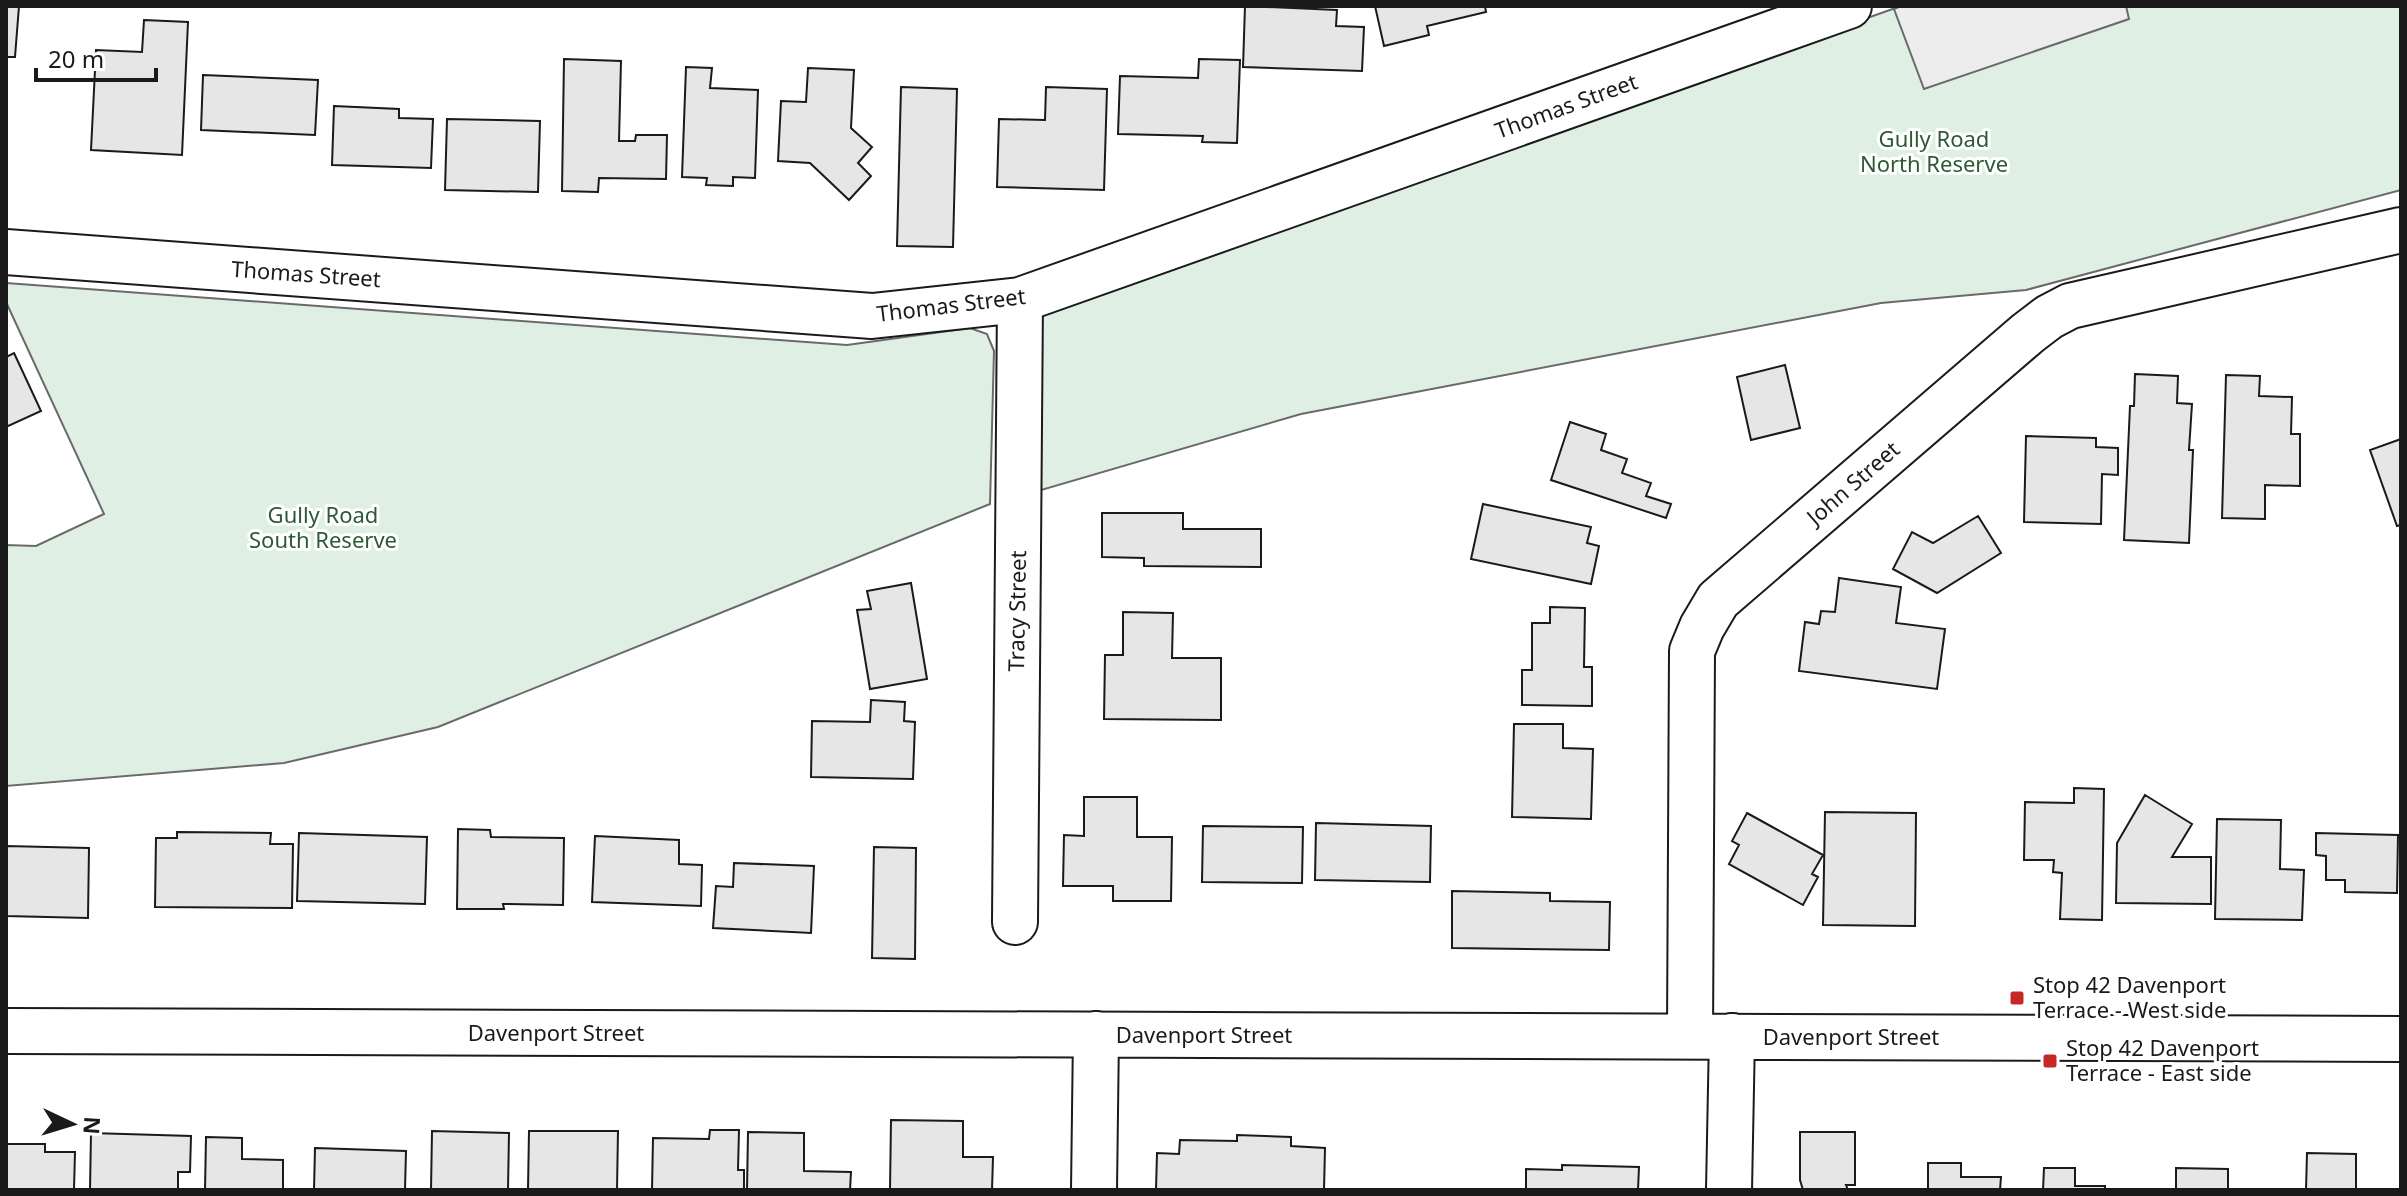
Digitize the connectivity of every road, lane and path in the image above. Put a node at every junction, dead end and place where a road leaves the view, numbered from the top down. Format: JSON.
{"nodes":[{"id":1,"x":1849,"y":6,"type":"edge"},
{"id":2,"x":2401,"y":230,"type":"edge"},
{"id":3,"x":6,"y":252,"type":"edge"},
{"id":4,"x":1020,"y":300,"type":"junction"},
{"id":5,"x":1015,"y":922,"type":"dead end"},
{"id":6,"x":6,"y":1031,"type":"edge"},
{"id":7,"x":1096,"y":1034,"type":"junction"},
{"id":8,"x":1711,"y":1036,"type":"junction"},
{"id":9,"x":2401,"y":1039,"type":"edge"},
{"id":10,"x":1094,"y":1190,"type":"edge"},
{"id":11,"x":1729,"y":1190,"type":"edge"}],
"edges":[{"from":1,"to":4,"type":"street","name":"Thomas Street"},
{"from":2,"to":8,"type":"street","name":"John Street"},
{"from":3,"to":4,"type":"street","name":"Thomas Street"},
{"from":4,"to":5,"type":"street","name":"Tracy Street"},
{"from":6,"to":7,"type":"street","name":"Davenport Street"},
{"from":7,"to":8,"type":"street","name":"Davenport Street"},
{"from":7,"to":10,"type":"street"},
{"from":8,"to":9,"type":"street","name":"Davenport Street"},
{"from":8,"to":11,"type":"street","name":"John Street"}]}
